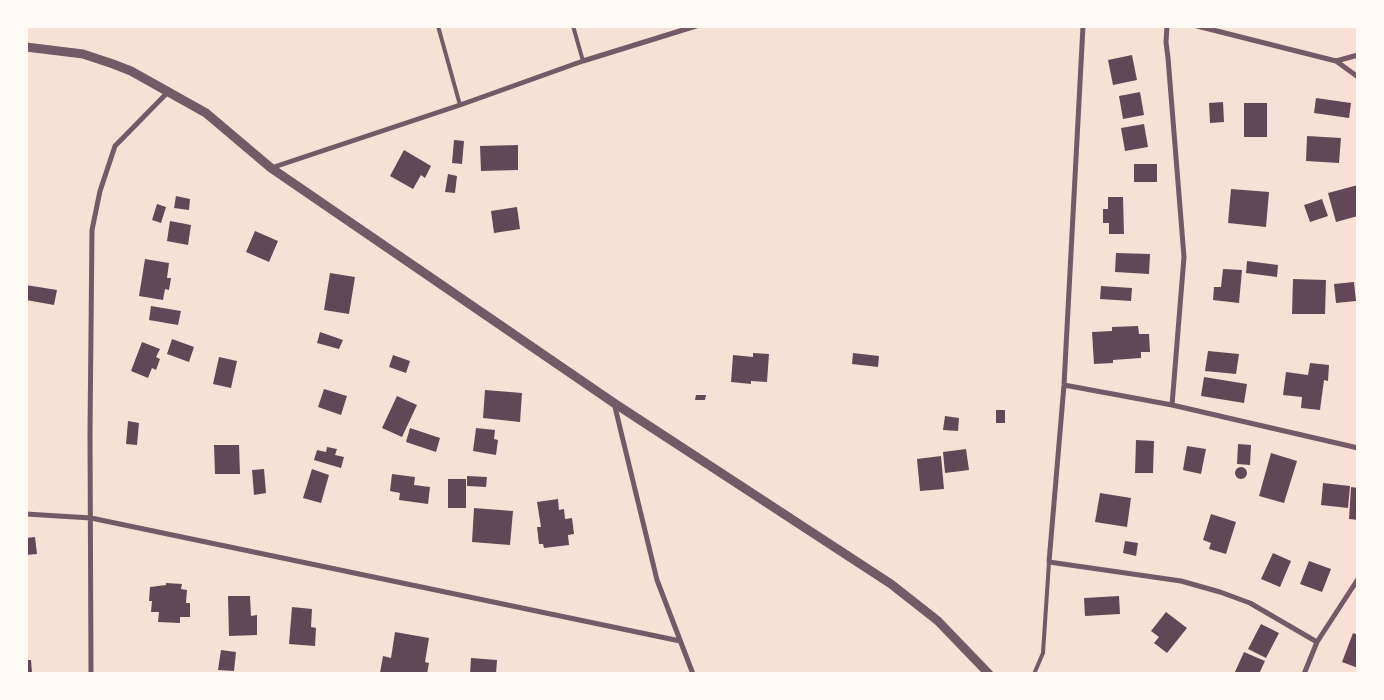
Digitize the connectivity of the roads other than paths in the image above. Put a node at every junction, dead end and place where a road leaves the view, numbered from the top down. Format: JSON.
{"nodes":[{"id":1,"x":438,"y":26,"type":"edge"},
{"id":2,"x":573,"y":26,"type":"edge"},
{"id":3,"x":696,"y":26,"type":"edge"},
{"id":4,"x":1083,"y":26,"type":"edge"},
{"id":5,"x":1167,"y":26,"type":"edge"},
{"id":6,"x":1197,"y":26,"type":"edge"},
{"id":7,"x":26,"y":47,"type":"edge"},
{"id":8,"x":1358,"y":55,"type":"edge"},
{"id":9,"x":583,"y":61,"type":"junction"},
{"id":10,"x":1336,"y":61,"type":"junction"},
{"id":11,"x":1358,"y":77,"type":"edge"},
{"id":12,"x":168,"y":92,"type":"junction"},
{"id":13,"x":460,"y":105,"type":"junction"},
{"id":14,"x":271,"y":168,"type":"junction"},
{"id":15,"x":1064,"y":385,"type":"junction"},
{"id":16,"x":614,"y":403,"type":"junction"},
{"id":17,"x":1172,"y":406,"type":"junction"},
{"id":18,"x":1358,"y":448,"type":"edge"},
{"id":19,"x":26,"y":514,"type":"edge"},
{"id":20,"x":91,"y":518,"type":"junction"},
{"id":21,"x":1049,"y":562,"type":"junction"},
{"id":22,"x":1358,"y":579,"type":"edge"},
{"id":23,"x":680,"y":641,"type":"junction"},
{"id":24,"x":1317,"y":642,"type":"junction"},
{"id":25,"x":1306,"y":673,"type":"edge"},
{"id":26,"x":91,"y":674,"type":"edge"},
{"id":27,"x":693,"y":674,"type":"edge"},
{"id":28,"x":989,"y":674,"type":"edge"},
{"id":29,"x":1034,"y":674,"type":"edge"}],
"edges":[{"from":1,"to":13,"type":"lane"},
{"from":2,"to":9,"type":"lane"},
{"from":3,"to":9,"type":"street"},
{"from":4,"to":15,"type":"street"},
{"from":5,"to":17,"type":"street"},
{"from":6,"to":10,"type":"street"},
{"from":7,"to":12,"type":"street"},
{"from":8,"to":10,"type":"street"},
{"from":9,"to":13,"type":"street"},
{"from":10,"to":11,"type":"street"},
{"from":12,"to":14,"type":"street"},
{"from":12,"to":20,"type":"street"},
{"from":13,"to":14,"type":"street"},
{"from":14,"to":16,"type":"street"},
{"from":15,"to":17,"type":"street"},
{"from":15,"to":21,"type":"street"},
{"from":16,"to":23,"type":"street"},
{"from":16,"to":28,"type":"street"},
{"from":17,"to":18,"type":"street"},
{"from":19,"to":20,"type":"street"},
{"from":20,"to":23,"type":"street"},
{"from":20,"to":26,"type":"street"},
{"from":21,"to":24,"type":"street"},
{"from":21,"to":29,"type":"lane"},
{"from":22,"to":24,"type":"street"},
{"from":23,"to":27,"type":"street"},
{"from":24,"to":25,"type":"street"}]}
